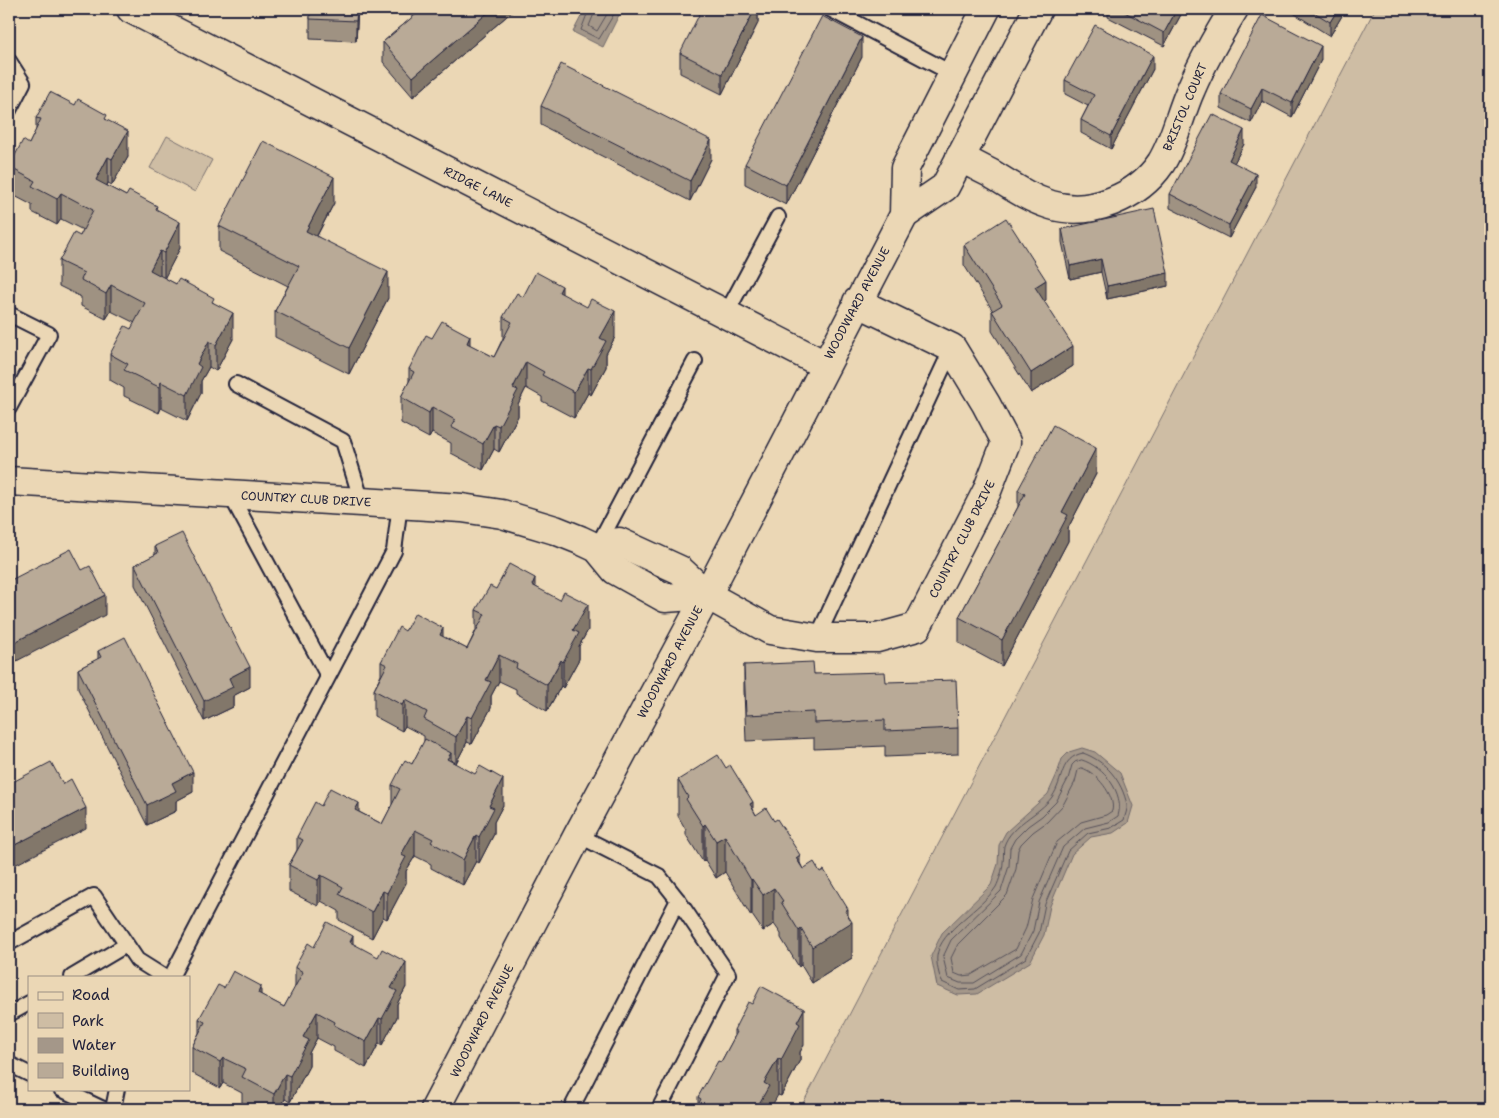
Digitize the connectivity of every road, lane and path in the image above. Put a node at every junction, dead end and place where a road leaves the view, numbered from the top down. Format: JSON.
{"nodes":[{"id":1,"x":131,"y":9,"type":"edge"},
{"id":2,"x":830,"y":9,"type":"edge"},
{"id":3,"x":986,"y":9,"type":"edge"},
{"id":4,"x":1038,"y":9,"type":"edge"},
{"id":5,"x":1234,"y":9,"type":"edge"},
{"id":6,"x":9,"y":61,"type":"edge"},
{"id":7,"x":953,"y":74,"type":"junction"},
{"id":8,"x":9,"y":110,"type":"edge"},
{"id":9,"x":960,"y":157,"type":"junction"},
{"id":10,"x":904,"y":215,"type":"junction"},
{"id":11,"x":778,"y":216,"type":"dead end"},
{"id":12,"x":857,"y":302,"type":"junction"},
{"id":13,"x":9,"y":314,"type":"edge"},
{"id":14,"x":726,"y":314,"type":"junction"},
{"id":15,"x":952,"y":348,"type":"junction"},
{"id":16,"x":695,"y":361,"type":"dead end"},
{"id":17,"x":825,"y":365,"type":"junction"},
{"id":18,"x":236,"y":384,"type":"dead end"},
{"id":19,"x":9,"y":408,"type":"edge"},
{"id":20,"x":9,"y":481,"type":"edge"},
{"id":21,"x":230,"y":494,"type":"junction"},
{"id":22,"x":362,"y":502,"type":"junction"},
{"id":23,"x":400,"y":504,"type":"junction"},
{"id":24,"x":597,"y":548,"type":"junction"},
{"id":25,"x":707,"y":594,"type":"junction"},
{"id":26,"x":817,"y":638,"type":"junction"},
{"id":27,"x":328,"y":676,"type":"junction"},
{"id":28,"x":578,"y":834,"type":"junction"},
{"id":29,"x":678,"y":900,"type":"junction"},
{"id":30,"x":9,"y":943,"type":"edge"},
{"id":31,"x":126,"y":945,"type":"junction"},
{"id":32,"x":74,"y":976,"type":"edge"},
{"id":33,"x":162,"y":976,"type":"edge"},
{"id":34,"x":172,"y":976,"type":"edge"},
{"id":35,"x":28,"y":1003,"type":"edge"},
{"id":36,"x":9,"y":1009,"type":"edge"},
{"id":37,"x":9,"y":1064,"type":"edge"},
{"id":38,"x":28,"y":1074,"type":"edge"},
{"id":39,"x":63,"y":1090,"type":"edge"},
{"id":40,"x":117,"y":1090,"type":"edge"},
{"id":41,"x":103,"y":1109,"type":"edge"},
{"id":42,"x":113,"y":1109,"type":"edge"},
{"id":43,"x":436,"y":1109,"type":"edge"},
{"id":44,"x":572,"y":1109,"type":"edge"},
{"id":45,"x":659,"y":1109,"type":"edge"}],
"edges":[{"from":1,"to":14,"type":"street","name":"RIDGE LANE"},
{"from":2,"to":7,"type":"lane"},
{"from":3,"to":7,"type":"street","name":"WOODWARD AVENUE"},
{"from":4,"to":9,"type":"street","name":"WOODWARD AVENUE"},
{"from":5,"to":9,"type":"street","name":"BRISTOL COURT"},
{"from":6,"to":8,"type":"lane"},
{"from":7,"to":10,"type":"street","name":"WOODWARD AVENUE"},
{"from":9,"to":10,"type":"street","name":"WOODWARD AVENUE"},
{"from":10,"to":12,"type":"street","name":"WOODWARD AVENUE"},
{"from":11,"to":14,"type":"lane"},
{"from":12,"to":15,"type":"street"},
{"from":12,"to":17,"type":"street","name":"WOODWARD AVENUE"},
{"from":13,"to":19,"type":"lane"},
{"from":14,"to":17,"type":"street","name":"RIDGE LANE"},
{"from":15,"to":26,"type":"lane"},
{"from":15,"to":26,"type":"street","name":"COUNTRY CLUB DRIVE"},
{"from":16,"to":24,"type":"lane"},
{"from":17,"to":25,"type":"street","name":"WOODWARD AVENUE"},
{"from":18,"to":22,"type":"lane"},
{"from":20,"to":21,"type":"street","name":"COUNTRY CLUB DRIVE"},
{"from":21,"to":22,"type":"street","name":"COUNTRY CLUB DRIVE"},
{"from":21,"to":27,"type":"lane"},
{"from":22,"to":23,"type":"street","name":"COUNTRY CLUB DRIVE"},
{"from":23,"to":24,"type":"street","name":"COUNTRY CLUB DRIVE"},
{"from":23,"to":27,"type":"lane"},
{"from":24,"to":25,"type":"street","name":"COUNTRY CLUB DRIVE"},
{"from":25,"to":26,"type":"street","name":"COUNTRY CLUB DRIVE"},
{"from":25,"to":28,"type":"street","name":"WOODWARD AVENUE"},
{"from":27,"to":34,"type":"lane"},
{"from":28,"to":29,"type":"lane"},
{"from":28,"to":43,"type":"street","name":"WOODWARD AVENUE"},
{"from":29,"to":44,"type":"lane"},
{"from":29,"to":45,"type":"lane"},
{"from":30,"to":31,"type":"lane"},
{"from":31,"to":32,"type":"lane"},
{"from":31,"to":33,"type":"lane"},
{"from":35,"to":36,"type":"lane"},
{"from":37,"to":38,"type":"lane"},
{"from":39,"to":41,"type":"lane"},
{"from":40,"to":42,"type":"lane"}]}
